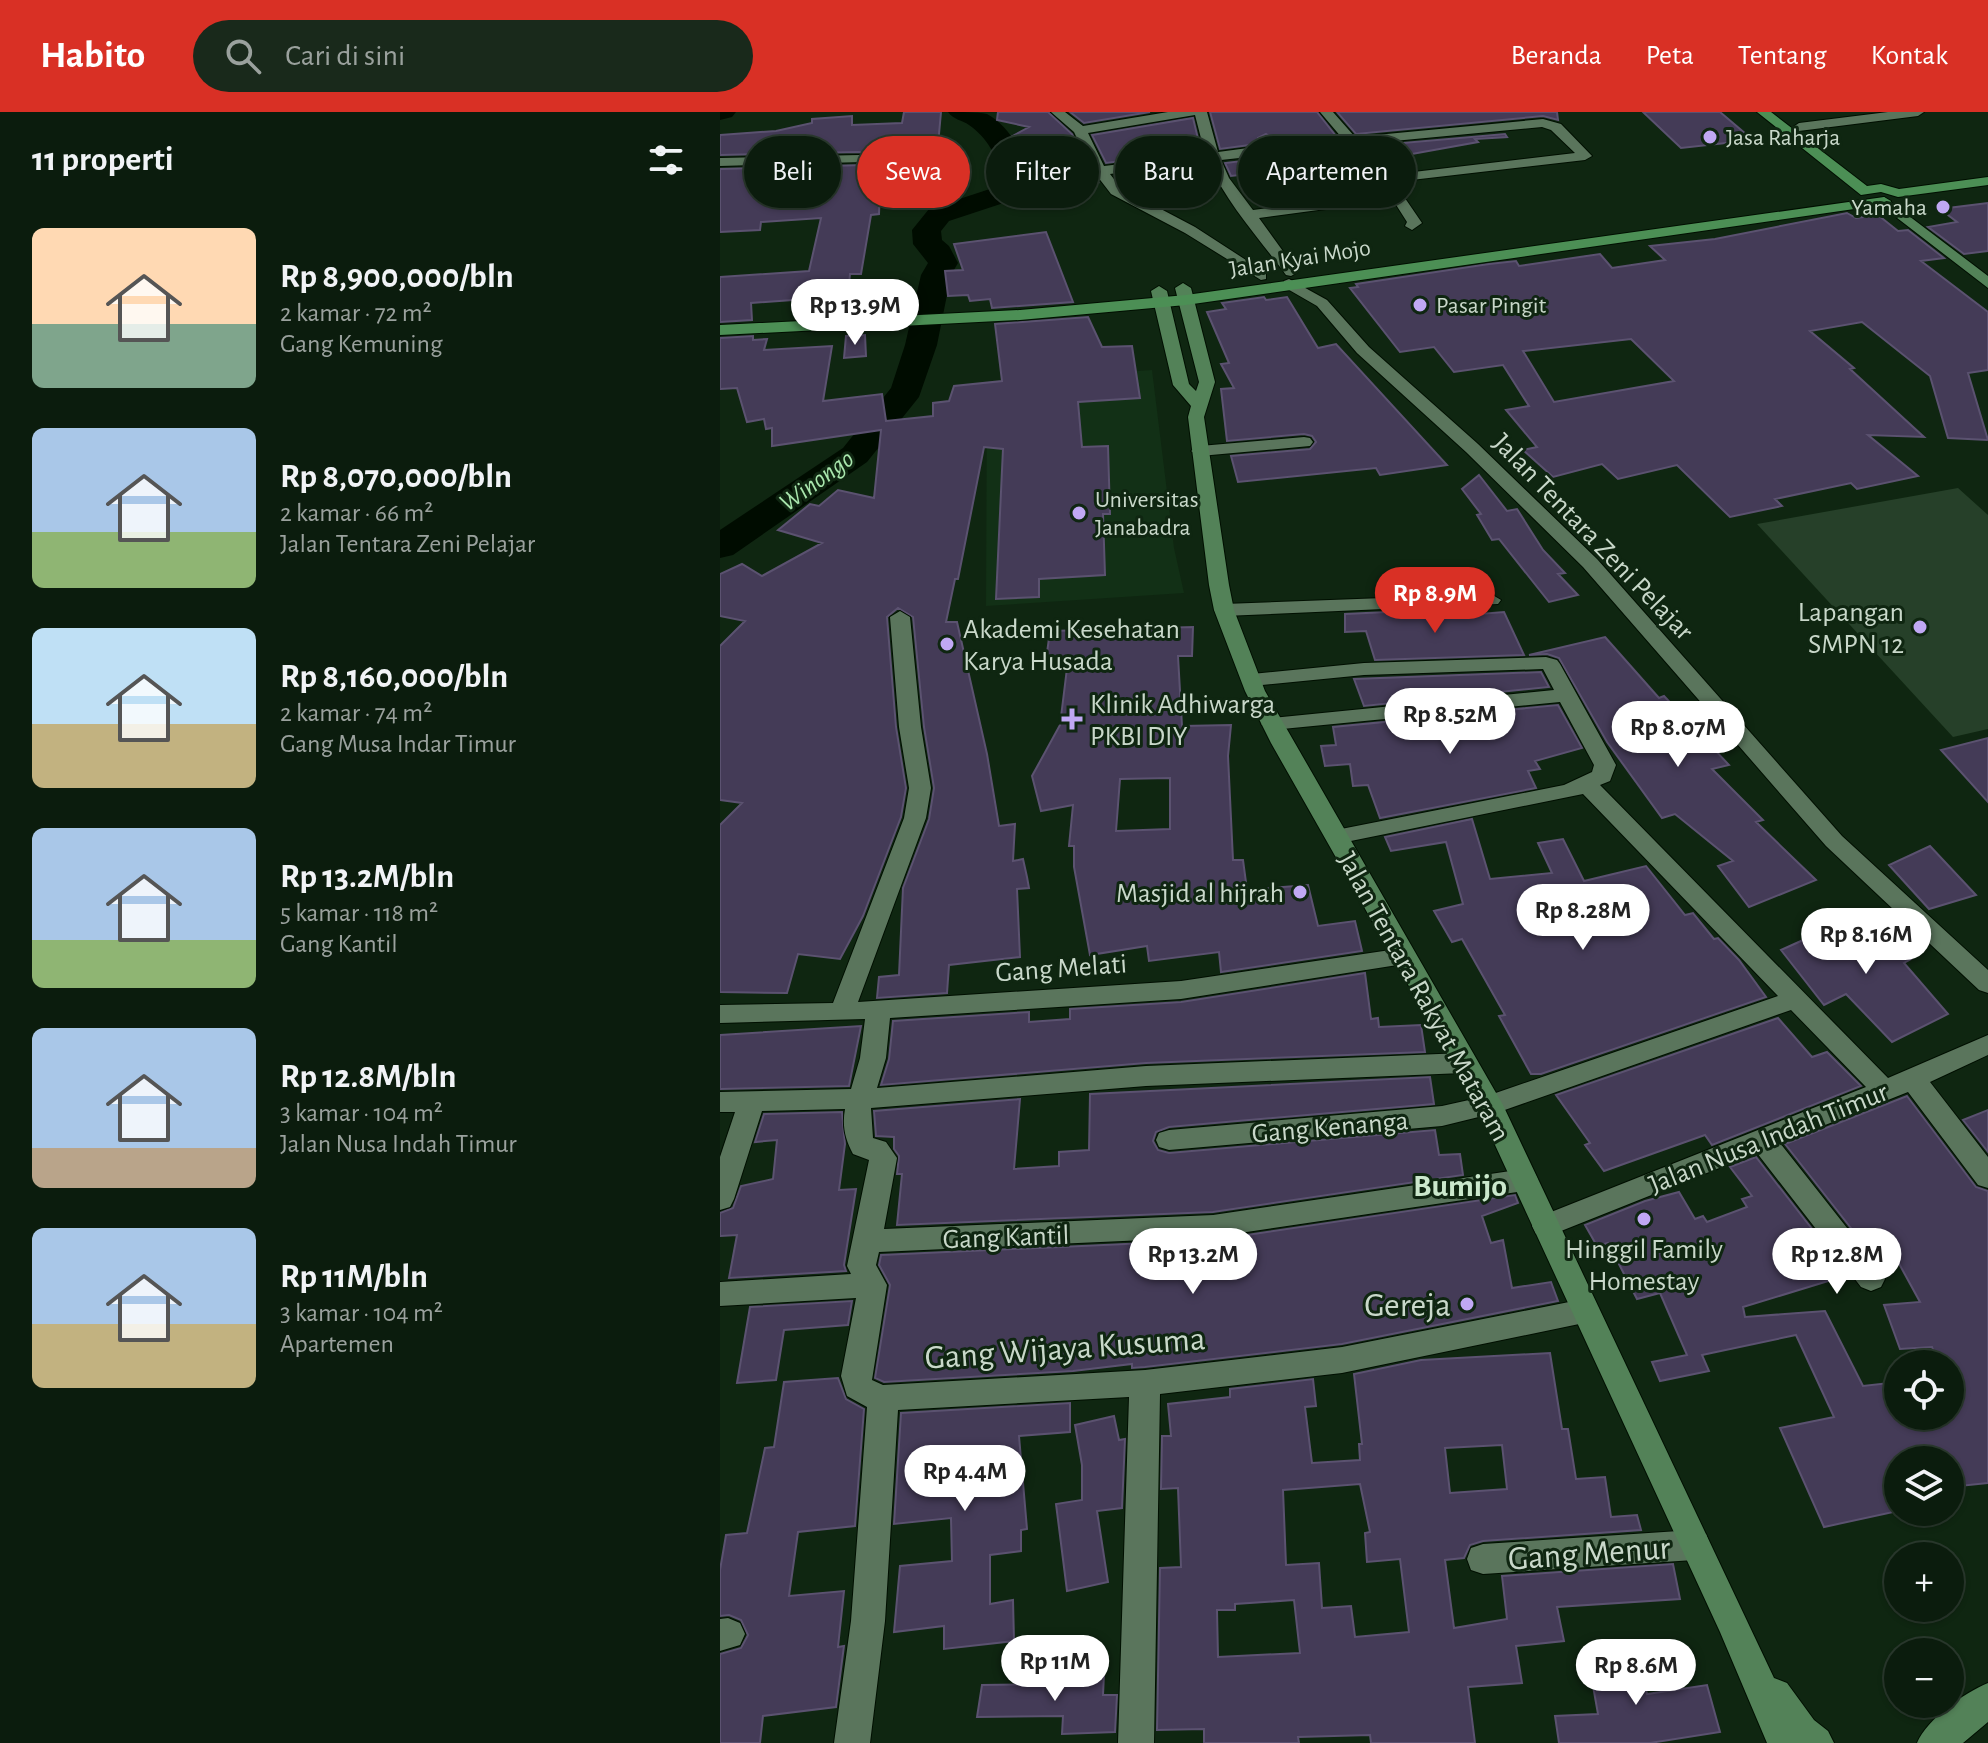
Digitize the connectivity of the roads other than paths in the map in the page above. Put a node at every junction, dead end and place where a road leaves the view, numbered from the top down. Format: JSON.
{"nodes":[{"id":1,"x":1057,"y":112,"type":"edge"},
{"id":2,"x":1192,"y":112,"type":"edge"},
{"id":3,"x":1201,"y":112,"type":"edge"},
{"id":4,"x":1326,"y":112,"type":"edge"},
{"id":5,"x":1763,"y":112,"type":"edge"},
{"id":6,"x":1780,"y":112,"type":"edge"},
{"id":7,"x":1918,"y":112,"type":"edge"},
{"id":8,"x":1156,"y":114,"type":"edge"},
{"id":9,"x":1799,"y":127,"type":"junction"},
{"id":10,"x":1078,"y":129,"type":"junction"},
{"id":11,"x":1207,"y":136,"type":"edge"},
{"id":12,"x":1345,"y":136,"type":"edge"},
{"id":13,"x":1416,"y":136,"type":"edge"},
{"id":14,"x":857,"y":159,"type":"edge"},
{"id":15,"x":720,"y":162,"type":"edge"},
{"id":16,"x":1115,"y":169,"type":"edge"},
{"id":17,"x":1100,"y":171,"type":"junction"},
{"id":18,"x":1988,"y":173,"type":"edge"},
{"id":19,"x":1416,"y":175,"type":"edge"},
{"id":20,"x":1222,"y":178,"type":"edge"},
{"id":21,"x":1988,"y":181,"type":"edge"},
{"id":22,"x":1882,"y":195,"type":"junction"},
{"id":23,"x":1302,"y":208,"type":"edge"},
{"id":24,"x":1404,"y":208,"type":"edge"},
{"id":25,"x":1248,"y":215,"type":"junction"},
{"id":26,"x":1412,"y":226,"type":"dead end"},
{"id":27,"x":1602,"y":236,"type":"junction"},
{"id":28,"x":1988,"y":268,"type":"edge"},
{"id":29,"x":1344,"y":275,"type":"junction"},
{"id":30,"x":1261,"y":276,"type":"junction"},
{"id":31,"x":1290,"y":278,"type":"junction"},
{"id":32,"x":1988,"y":283,"type":"edge"},
{"id":33,"x":1232,"y":292,"type":"junction"},
{"id":34,"x":1185,"y":294,"type":"junction"},
{"id":35,"x":1161,"y":296,"type":"junction"},
{"id":36,"x":1322,"y":303,"type":"junction"},
{"id":37,"x":1121,"y":306,"type":"junction"},
{"id":38,"x":1019,"y":310,"type":"junction"},
{"id":39,"x":873,"y":318,"type":"junction"},
{"id":40,"x":720,"y":320,"type":"edge"},
{"id":41,"x":1191,"y":320,"type":"junction"},
{"id":42,"x":1168,"y":322,"type":"junction"},
{"id":43,"x":720,"y":330,"type":"edge"},
{"id":44,"x":1198,"y":404,"type":"junction"},
{"id":45,"x":1304,"y":442,"type":"dead end"},
{"id":46,"x":1200,"y":451,"type":"junction"},
{"id":47,"x":1491,"y":600,"type":"dead end"},
{"id":48,"x":1224,"y":610,"type":"junction"},
{"id":49,"x":900,"y":617,"type":"dead end"},
{"id":50,"x":1252,"y":680,"type":"junction"},
{"id":51,"x":1566,"y":695,"type":"junction"},
{"id":52,"x":1272,"y":724,"type":"junction"},
{"id":53,"x":1587,"y":785,"type":"junction"},
{"id":54,"x":1336,"y":837,"type":"junction"},
{"id":55,"x":1404,"y":956,"type":"junction"},
{"id":56,"x":1988,"y":984,"type":"edge"},
{"id":57,"x":1793,"y":1000,"type":"junction"},
{"id":58,"x":879,"y":1009,"type":"junction"},
{"id":59,"x":842,"y":1012,"type":"junction"},
{"id":60,"x":720,"y":1014,"type":"edge"},
{"id":61,"x":1988,"y":1044,"type":"edge"},
{"id":62,"x":1463,"y":1063,"type":"junction"},
{"id":63,"x":1913,"y":1079,"type":"junction"},
{"id":64,"x":1884,"y":1090,"type":"junction"},
{"id":65,"x":858,"y":1099,"type":"junction"},
{"id":66,"x":720,"y":1102,"type":"edge"},
{"id":67,"x":751,"y":1103,"type":"junction"},
{"id":68,"x":1490,"y":1105,"type":"junction"},
{"id":69,"x":1761,"y":1138,"type":"junction"},
{"id":70,"x":1169,"y":1140,"type":"dead end"},
{"id":71,"x":1988,"y":1177,"type":"edge"},
{"id":72,"x":1524,"y":1180,"type":"junction"},
{"id":73,"x":720,"y":1199,"type":"edge"},
{"id":74,"x":1546,"y":1226,"type":"junction"},
{"id":75,"x":869,"y":1241,"type":"junction"},
{"id":76,"x":1871,"y":1279,"type":"dead end"},
{"id":77,"x":873,"y":1285,"type":"junction"},
{"id":78,"x":720,"y":1294,"type":"edge"},
{"id":79,"x":1584,"y":1311,"type":"junction"},
{"id":80,"x":1145,"y":1383,"type":"junction"},
{"id":81,"x":883,"y":1398,"type":"junction"},
{"id":82,"x":1694,"y":1545,"type":"junction"},
{"id":83,"x":1483,"y":1559,"type":"dead end"},
{"id":84,"x":1750,"y":1661,"type":"junction"},
{"id":85,"x":1988,"y":1700,"type":"edge"},
{"id":86,"x":852,"y":1743,"type":"edge"},
{"id":87,"x":1136,"y":1743,"type":"edge"},
{"id":88,"x":1785,"y":1743,"type":"edge"},
{"id":89,"x":1816,"y":1743,"type":"edge"},
{"id":90,"x":1935,"y":1743,"type":"edge"}],
"edges":[{"from":1,"to":10,"type":"street"},
{"from":2,"to":8,"type":"street"},
{"from":3,"to":11,"type":"street"},
{"from":4,"to":12,"type":"street"},
{"from":5,"to":22,"type":"main road"},
{"from":6,"to":9,"type":"main road"},
{"from":7,"to":9,"type":"street"},
{"from":8,"to":10,"type":"street"},
{"from":9,"to":22,"type":"main road"},
{"from":10,"to":17,"type":"street"},
{"from":13,"to":19,"type":"street"},
{"from":14,"to":15,"type":"street"},
{"from":16,"to":17,"type":"street"},
{"from":17,"to":30,"type":"street"},
{"from":18,"to":22,"type":"main road"},
{"from":20,"to":25,"type":"street"},
{"from":21,"to":22,"type":"main road"},
{"from":22,"to":27,"type":"main road","name":"Jalan Kyai Mojo"},
{"from":22,"to":28,"type":"street"},
{"from":22,"to":32,"type":"street"},
{"from":23,"to":25,"type":"street"},
{"from":24,"to":26,"type":"street"},
{"from":25,"to":31,"type":"street"},
{"from":27,"to":29,"type":"main road","name":"Jalan Kyai Mojo"},
{"from":27,"to":31,"type":"main road","name":"Jalan Kyai Mojo"},
{"from":29,"to":31,"type":"main road","name":"Jalan Kyai Mojo"},
{"from":29,"to":36,"type":"street"},
{"from":30,"to":31,"type":"main road","name":"Jalan Kyai Mojo"},
{"from":30,"to":34,"type":"main road","name":"Jalan Kyai Mojo"},
{"from":31,"to":33,"type":"main road","name":"Jalan Kyai Mojo"},
{"from":31,"to":36,"type":"street","name":"Jalan Tentara Zeni Pelajar"},
{"from":33,"to":34,"type":"main road","name":"Jalan Kyai Mojo"},
{"from":33,"to":41,"type":"main road"},
{"from":34,"to":35,"type":"main road","name":"Jalan Kyai Mojo"},
{"from":34,"to":41,"type":"street","name":"Jalan Tentara Rakyat Mataram"},
{"from":35,"to":37,"type":"main road","name":"Jalan Kyai Mojo"},
{"from":35,"to":38,"type":"main road","name":"Jalan Kyai Mojo"},
{"from":35,"to":42,"type":"street","name":"Jalan Tentara Rakyat Mataram"},
{"from":36,"to":56,"type":"street","name":"Jalan Tentara Zeni Pelajar"},
{"from":37,"to":38,"type":"main road","name":"Jalan Kyai Mojo"},
{"from":37,"to":42,"type":"main road"},
{"from":38,"to":39,"type":"main road","name":"Jalan Kyai Mojo"},
{"from":39,"to":40,"type":"main road","name":"Jalan Kyai Mojo"},
{"from":39,"to":43,"type":"main road","name":"Jalan Kyai Mojo"},
{"from":41,"to":44,"type":"street","name":"Jalan Tentara Rakyat Mataram"},
{"from":42,"to":44,"type":"street","name":"Jalan Tentara Rakyat Mataram"},
{"from":44,"to":46,"type":"street","name":"Jalan Tentara Rakyat Mataram"},
{"from":45,"to":46,"type":"street"},
{"from":46,"to":48,"type":"street","name":"Jalan Tentara Rakyat Mataram"},
{"from":47,"to":48,"type":"street"},
{"from":48,"to":50,"type":"street","name":"Jalan Tentara Rakyat Mataram"},
{"from":49,"to":59,"type":"street"},
{"from":50,"to":51,"type":"street"},
{"from":50,"to":52,"type":"street","name":"Jalan Tentara Rakyat Mataram"},
{"from":51,"to":52,"type":"street"},
{"from":51,"to":53,"type":"street"},
{"from":52,"to":54,"type":"street","name":"Jalan Tentara Rakyat Mataram"},
{"from":53,"to":54,"type":"street"},
{"from":53,"to":57,"type":"street"},
{"from":54,"to":55,"type":"street","name":"Jalan Tentara Rakyat Mataram"},
{"from":55,"to":58,"type":"street","name":"Gang Melati"},
{"from":55,"to":62,"type":"street","name":"Jalan Tentara Rakyat Mataram"},
{"from":57,"to":64,"type":"street"},
{"from":57,"to":68,"type":"street","name":"Gang Kenanga"},
{"from":58,"to":59,"type":"street","name":"Gang Melati"},
{"from":58,"to":65,"type":"street"},
{"from":59,"to":60,"type":"street","name":"Gang Melati"},
{"from":61,"to":63,"type":"street","name":"Jalan Nusa Indah Timur"},
{"from":62,"to":65,"type":"street"},
{"from":62,"to":68,"type":"street","name":"Jalan Tentara Rakyat Mataram"},
{"from":63,"to":64,"type":"street","name":"Jalan Nusa Indah Timur"},
{"from":63,"to":71,"type":"street"},
{"from":64,"to":69,"type":"street","name":"Jalan Nusa Indah Timur"},
{"from":65,"to":67,"type":"street"},
{"from":65,"to":75,"type":"street"},
{"from":66,"to":67,"type":"street"},
{"from":67,"to":73,"type":"street"},
{"from":68,"to":70,"type":"street","name":"Gang Kenanga"},
{"from":68,"to":72,"type":"street","name":"Jalan Tentara Rakyat Mataram"},
{"from":69,"to":74,"type":"street","name":"Jalan Nusa Indah Timur"},
{"from":69,"to":76,"type":"street"},
{"from":72,"to":74,"type":"street","name":"Jalan Tentara Rakyat Mataram"},
{"from":72,"to":75,"type":"street","name":"Gang Kantil"},
{"from":74,"to":79,"type":"street","name":"Jalan Tentara Rakyat Mataram"},
{"from":75,"to":77,"type":"street"},
{"from":77,"to":78,"type":"street"},
{"from":77,"to":81,"type":"street"},
{"from":79,"to":80,"type":"street","name":"Gang Wijaya Kusuma"},
{"from":79,"to":82,"type":"street","name":"Jalan Tentara Rakyat Mataram"},
{"from":80,"to":81,"type":"street","name":"Gang Wijaya Kusuma"},
{"from":80,"to":87,"type":"street"},
{"from":81,"to":86,"type":"street"},
{"from":82,"to":83,"type":"street","name":"Gang Menur"},
{"from":82,"to":84,"type":"street","name":"Jalan Tentara Rakyat Mataram"},
{"from":84,"to":88,"type":"street","name":"Jalan Tentara Rakyat Mataram"},
{"from":84,"to":89,"type":"street","name":"Jalan Tentara Rakyat Mataram"},
{"from":85,"to":90,"type":"street"}]}
